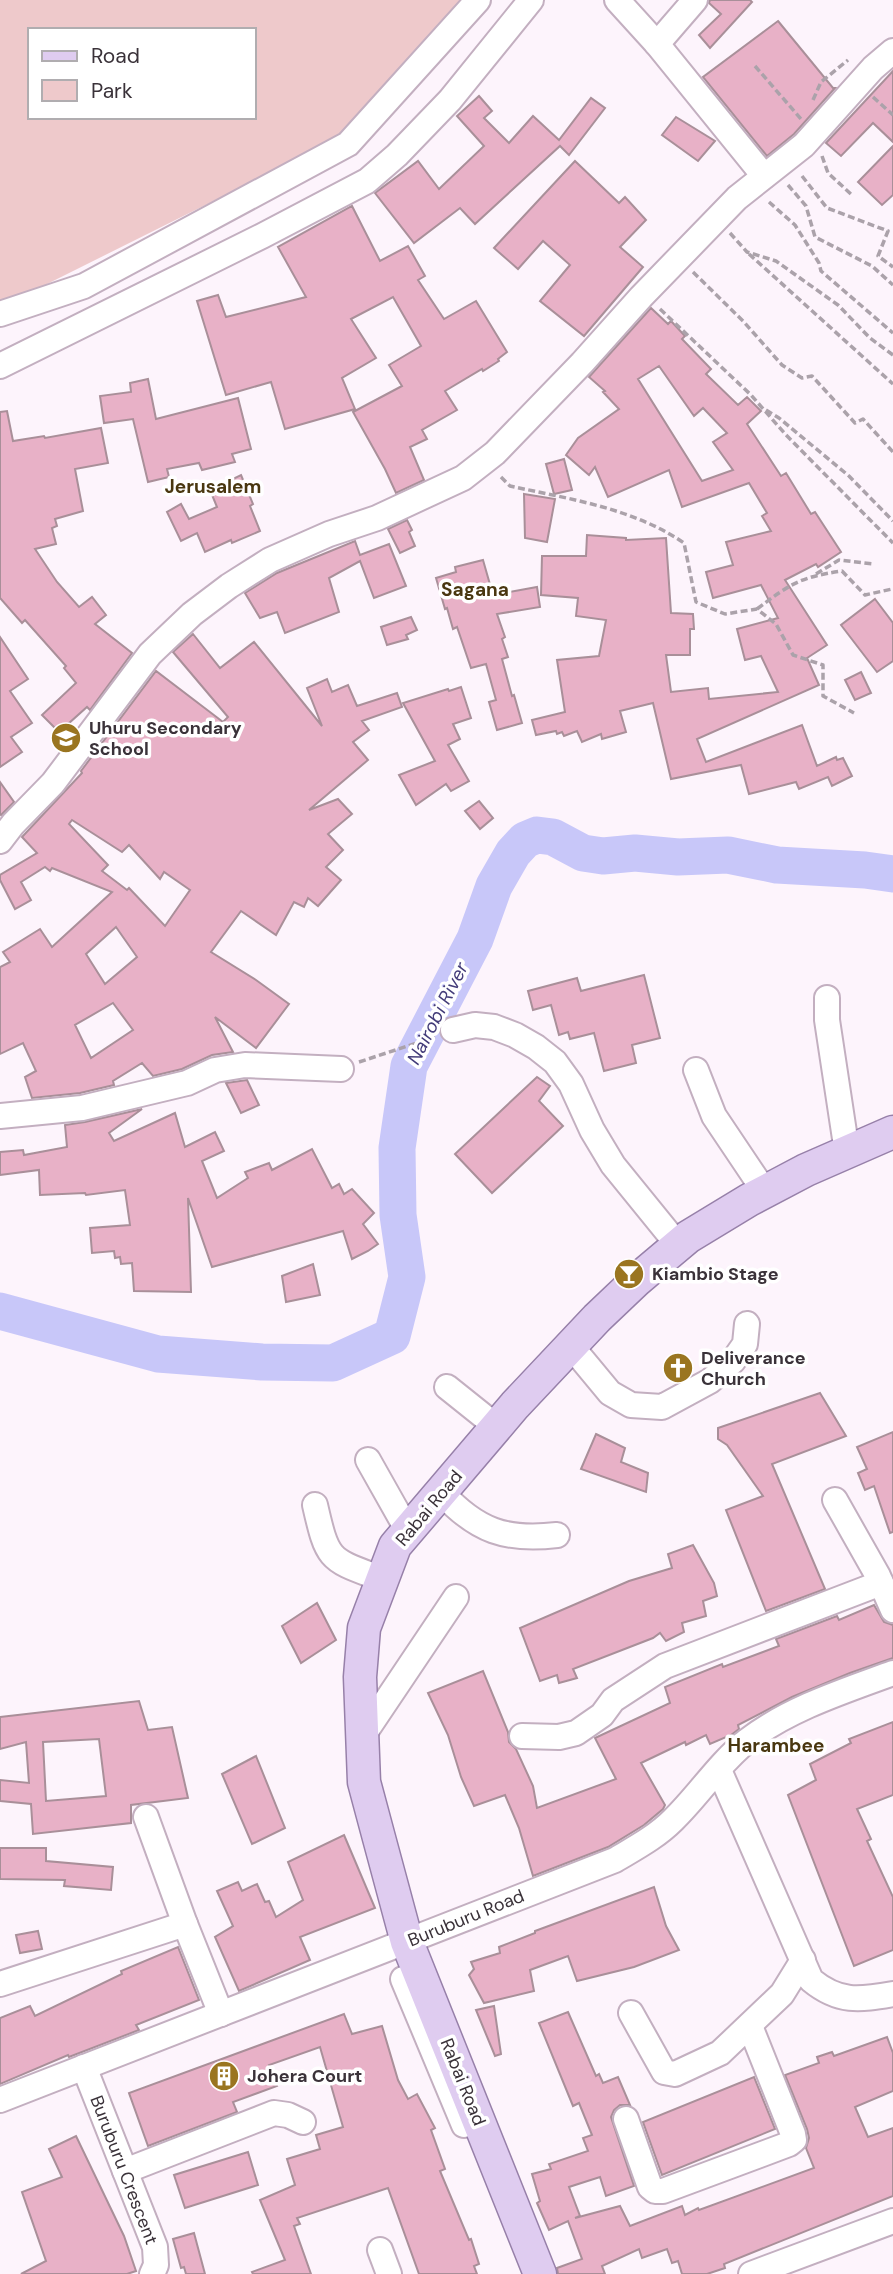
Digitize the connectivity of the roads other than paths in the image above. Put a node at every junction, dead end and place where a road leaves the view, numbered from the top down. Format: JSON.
{"nodes":[{"id":1,"x":478,"y":0,"type":"edge"},
{"id":2,"x":531,"y":0,"type":"edge"},
{"id":3,"x":617,"y":0,"type":"edge"},
{"id":4,"x":695,"y":0,"type":"edge"},
{"id":5,"x":657,"y":44,"type":"junction"},
{"id":6,"x":893,"y":51,"type":"edge"},
{"id":7,"x":757,"y":182,"type":"junction"},
{"id":8,"x":0,"y":314,"type":"edge"},
{"id":9,"x":0,"y":366,"type":"edge"},
{"id":10,"x":0,"y":841,"type":"edge"},
{"id":11,"x":827,"y":998,"type":"dead end"},
{"id":12,"x":453,"y":1030,"type":"road end"},
{"id":13,"x":341,"y":1069,"type":"road end"},
{"id":14,"x":696,"y":1070,"type":"dead end"},
{"id":15,"x":0,"y":1116,"type":"edge"},
{"id":16,"x":893,"y":1132,"type":"edge"},
{"id":17,"x":847,"y":1152,"type":"junction"},
{"id":18,"x":765,"y":1192,"type":"junction"},
{"id":19,"x":678,"y":1245,"type":"junction"},
{"id":20,"x":747,"y":1324,"type":"dead end"},
{"id":21,"x":571,"y":1346,"type":"junction"},
{"id":22,"x":447,"y":1387,"type":"dead end"},
{"id":23,"x":497,"y":1427,"type":"junction"},
{"id":24,"x":368,"y":1460,"type":"dead end"},
{"id":25,"x":442,"y":1493,"type":"junction"},
{"id":26,"x":835,"y":1500,"type":"dead end"},
{"id":27,"x":315,"y":1505,"type":"dead end"},
{"id":28,"x":408,"y":1531,"type":"junction"},
{"id":29,"x":556,"y":1535,"type":"dead end"},
{"id":30,"x":382,"y":1579,"type":"junction"},
{"id":31,"x":881,"y":1583,"type":"junction"},
{"id":32,"x":456,"y":1597,"type":"dead end"},
{"id":33,"x":893,"y":1610,"type":"edge"},
{"id":34,"x":893,"y":1673,"type":"edge"},
{"id":35,"x":522,"y":1736,"type":"dead end"},
{"id":36,"x":362,"y":1737,"type":"junction"},
{"id":37,"x":719,"y":1770,"type":"junction"},
{"id":38,"x":146,"y":1817,"type":"dead end"},
{"id":39,"x":185,"y":1924,"type":"junction"},
{"id":40,"x":407,"y":1942,"type":"junction"},
{"id":41,"x":803,"y":1961,"type":"junction"},
{"id":42,"x":403,"y":1979,"type":"dead end"},
{"id":43,"x":0,"y":1983,"type":"edge"},
{"id":44,"x":893,"y":1995,"type":"edge"},
{"id":45,"x":631,"y":2013,"type":"dead end"},
{"id":46,"x":221,"y":2014,"type":"junction"},
{"id":47,"x":750,"y":2026,"type":"junction"},
{"id":48,"x":84,"y":2067,"type":"junction"},
{"id":49,"x":0,"y":2100,"type":"edge"},
{"id":50,"x":626,"y":2119,"type":"dead end"},
{"id":51,"x":303,"y":2122,"type":"dead end"},
{"id":52,"x":125,"y":2171,"type":"junction"},
{"id":53,"x":893,"y":2221,"type":"edge"},
{"id":54,"x":380,"y":2250,"type":"dead end"},
{"id":55,"x":152,"y":2274,"type":"edge"},
{"id":56,"x":389,"y":2274,"type":"edge"},
{"id":57,"x":525,"y":2274,"type":"edge"},
{"id":58,"x":540,"y":2274,"type":"edge"},
{"id":59,"x":751,"y":2274,"type":"edge"}],
"edges":[{"from":1,"to":8,"type":"street"},
{"from":2,"to":9,"type":"street"},
{"from":3,"to":5,"type":"street"},
{"from":4,"to":5,"type":"street"},
{"from":5,"to":7,"type":"street"},
{"from":6,"to":7,"type":"street"},
{"from":7,"to":10,"type":"street"},
{"from":11,"to":17,"type":"street"},
{"from":12,"to":19,"type":"street"},
{"from":13,"to":15,"type":"street"},
{"from":14,"to":18,"type":"street"},
{"from":16,"to":17,"type":"main road","name":"Rabai Road"},
{"from":17,"to":18,"type":"main road","name":"Rabai Road"},
{"from":18,"to":19,"type":"main road","name":"Rabai Road"},
{"from":19,"to":21,"type":"main road","name":"Rabai Road"},
{"from":20,"to":21,"type":"street"},
{"from":21,"to":23,"type":"main road","name":"Rabai Road"},
{"from":22,"to":23,"type":"street"},
{"from":23,"to":25,"type":"main road","name":"Rabai Road"},
{"from":24,"to":28,"type":"street"},
{"from":25,"to":28,"type":"main road","name":"Rabai Road"},
{"from":25,"to":29,"type":"street"},
{"from":26,"to":31,"type":"street"},
{"from":27,"to":30,"type":"street"},
{"from":28,"to":30,"type":"main road","name":"Rabai Road"},
{"from":30,"to":36,"type":"main road","name":"Rabai Road"},
{"from":31,"to":33,"type":"street"},
{"from":31,"to":35,"type":"street"},
{"from":32,"to":36,"type":"street"},
{"from":34,"to":37,"type":"street","name":"Buruburu Road"},
{"from":36,"to":40,"type":"main road","name":"Rabai Road"},
{"from":37,"to":40,"type":"street","name":"Buruburu Road"},
{"from":37,"to":41,"type":"street"},
{"from":38,"to":39,"type":"street"},
{"from":39,"to":43,"type":"street"},
{"from":39,"to":46,"type":"street"},
{"from":40,"to":46,"type":"street","name":"Buruburu Road"},
{"from":40,"to":58,"type":"main road","name":"Rabai Road"},
{"from":41,"to":44,"type":"street"},
{"from":41,"to":47,"type":"street"},
{"from":42,"to":57,"type":"street"},
{"from":45,"to":47,"type":"street"},
{"from":46,"to":48,"type":"street","name":"Buruburu Road"},
{"from":47,"to":50,"type":"street"},
{"from":48,"to":49,"type":"street","name":"Buruburu Road"},
{"from":48,"to":52,"type":"street","name":"Buruburu Crescent"},
{"from":51,"to":52,"type":"street"},
{"from":52,"to":55,"type":"street","name":"Buruburu Crescent"},
{"from":53,"to":59,"type":"street"},
{"from":54,"to":56,"type":"street"}]}
